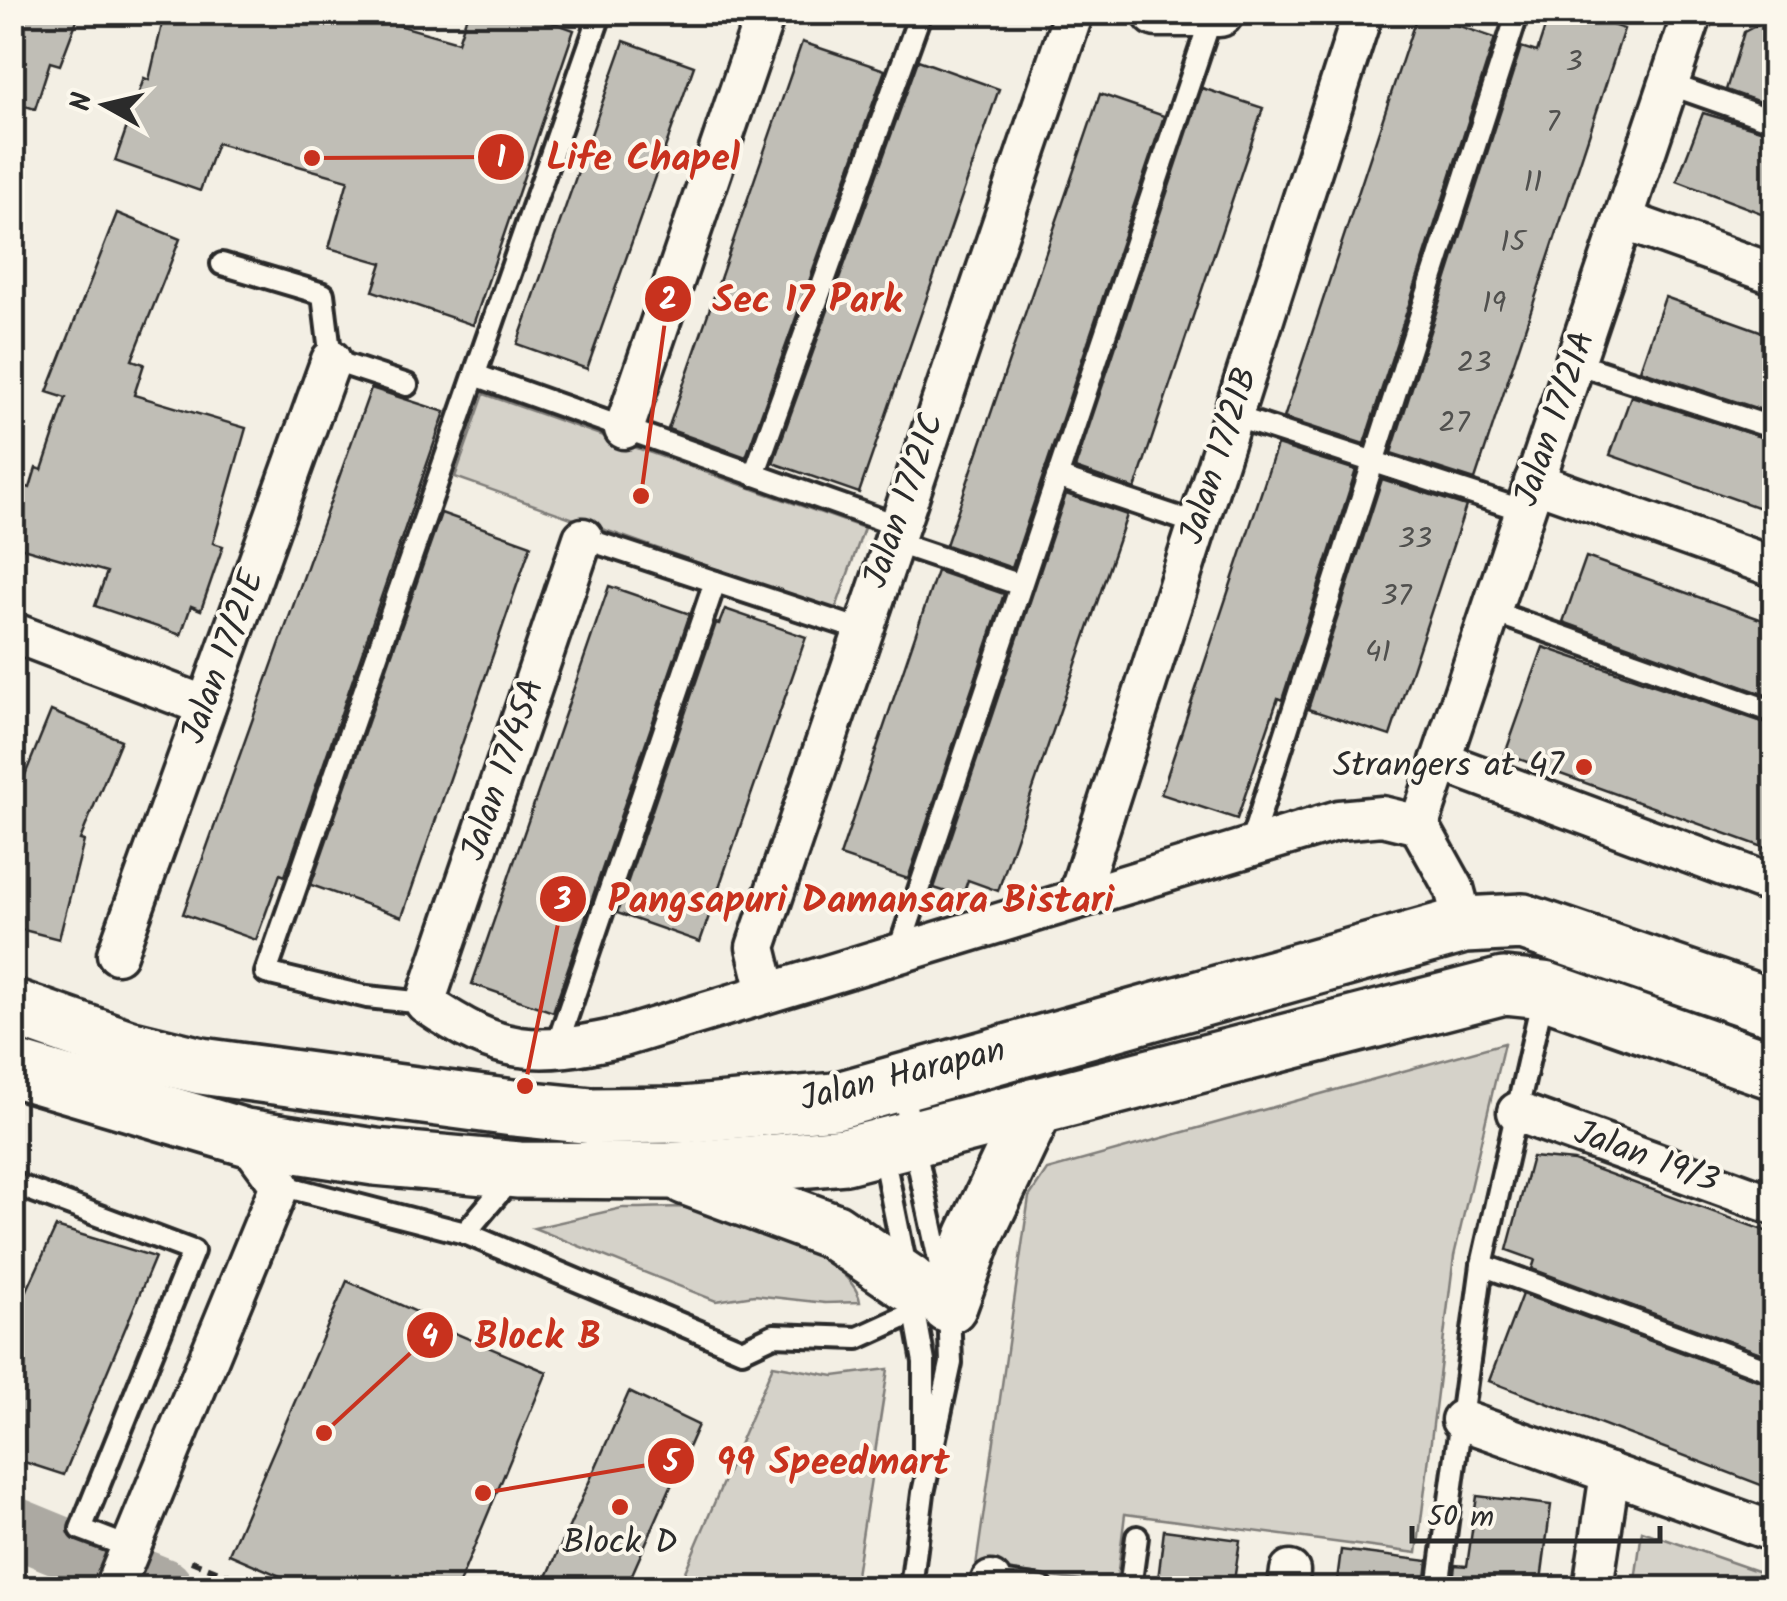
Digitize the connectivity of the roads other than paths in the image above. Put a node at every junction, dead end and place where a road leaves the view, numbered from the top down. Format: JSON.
{"nodes":[{"id":1,"x":601,"y":12,"type":"edge"},
{"id":2,"x":766,"y":12,"type":"edge"},
{"id":3,"x":921,"y":12,"type":"edge"},
{"id":4,"x":1074,"y":12,"type":"edge"},
{"id":5,"x":1157,"y":12,"type":"edge"},
{"id":6,"x":1363,"y":12,"type":"edge"},
{"id":7,"x":1518,"y":12,"type":"edge"},
{"id":8,"x":1693,"y":12,"type":"edge"},
{"id":9,"x":1216,"y":14,"type":"edge"},
{"id":10,"x":1669,"y":84,"type":"junction"},
{"id":11,"x":1774,"y":122,"type":"edge"},
{"id":12,"x":1623,"y":220,"type":"junction"},
{"id":13,"x":222,"y":264,"type":"dead end"},
{"id":14,"x":1774,"y":274,"type":"edge"},
{"id":15,"x":331,"y":360,"type":"junction"},
{"id":16,"x":1575,"y":363,"type":"junction"},
{"id":17,"x":475,"y":376,"type":"junction"},
{"id":18,"x":407,"y":386,"type":"dead end"},
{"id":19,"x":1233,"y":416,"type":"junction"},
{"id":20,"x":1774,"y":428,"type":"edge"},
{"id":21,"x":624,"y":429,"type":"junction"},
{"id":22,"x":1373,"y":462,"type":"junction"},
{"id":23,"x":754,"y":475,"type":"junction"},
{"id":24,"x":1058,"y":477,"type":"junction"},
{"id":25,"x":1530,"y":496,"type":"junction"},
{"id":26,"x":1198,"y":524,"type":"junction"},
{"id":27,"x":894,"y":533,"type":"junction"},
{"id":28,"x":583,"y":538,"type":"joint"},
{"id":29,"x":1774,"y":567,"type":"edge"},
{"id":30,"x":715,"y":582,"type":"junction"},
{"id":31,"x":1021,"y":585,"type":"junction"},
{"id":32,"x":1491,"y":610,"type":"junction"},
{"id":33,"x":860,"y":630,"type":"junction"},
{"id":34,"x":12,"y":632,"type":"edge"},
{"id":35,"x":206,"y":706,"type":"junction"},
{"id":36,"x":1774,"y":712,"type":"edge"},
{"id":37,"x":1440,"y":762,"type":"junction"},
{"id":38,"x":1418,"y":825,"type":"junction"},
{"id":39,"x":1249,"y":848,"type":"junction"},
{"id":40,"x":1774,"y":885,"type":"edge"},
{"id":41,"x":1077,"y":900,"type":"junction"},
{"id":42,"x":1464,"y":924,"type":"junction"},
{"id":43,"x":898,"y":953,"type":"junction"},
{"id":44,"x":117,"y":954,"type":"dead end"},
{"id":45,"x":1544,"y":990,"type":"junction"},
{"id":46,"x":767,"y":992,"type":"junction"},
{"id":47,"x":425,"y":1003,"type":"junction"},
{"id":48,"x":12,"y":1006,"type":"edge"},
{"id":49,"x":1774,"y":1008,"type":"edge"},
{"id":50,"x":554,"y":1052,"type":"junction"},
{"id":51,"x":12,"y":1068,"type":"edge"},
{"id":52,"x":1774,"y":1071,"type":"edge"},
{"id":53,"x":1036,"y":1106,"type":"junction"},
{"id":54,"x":1516,"y":1112,"type":"junction"},
{"id":55,"x":885,"y":1115,"type":"junction"},
{"id":56,"x":245,"y":1137,"type":"junction"},
{"id":57,"x":518,"y":1170,"type":"junction"},
{"id":58,"x":669,"y":1171,"type":"junction"},
{"id":59,"x":12,"y":1183,"type":"edge"},
{"id":60,"x":280,"y":1185,"type":"junction"},
{"id":61,"x":1774,"y":1205,"type":"edge"},
{"id":62,"x":465,"y":1233,"type":"junction"},
{"id":63,"x":1482,"y":1265,"type":"junction"},
{"id":64,"x":924,"y":1300,"type":"junction"},
{"id":65,"x":1774,"y":1372,"type":"edge"},
{"id":66,"x":1460,"y":1420,"type":"junction"},
{"id":67,"x":1610,"y":1474,"type":"junction"},
{"id":68,"x":924,"y":1493,"type":"junction"},
{"id":69,"x":1774,"y":1532,"type":"edge"},
{"id":70,"x":1137,"y":1537,"type":"dead end"},
{"id":71,"x":131,"y":1548,"type":"junction"},
{"id":72,"x":991,"y":1585,"type":"edge"},
{"id":73,"x":114,"y":1588,"type":"edge"},
{"id":74,"x":911,"y":1588,"type":"edge"},
{"id":75,"x":1042,"y":1588,"type":"edge"},
{"id":76,"x":1130,"y":1588,"type":"edge"},
{"id":77,"x":1438,"y":1588,"type":"edge"},
{"id":78,"x":1593,"y":1588,"type":"edge"}],
"edges":[{"from":1,"to":17,"type":"lane"},
{"from":2,"to":21,"type":"street"},
{"from":3,"to":23,"type":"lane"},
{"from":4,"to":27,"type":"street","name":"Jalan 17/21C"},
{"from":5,"to":9,"type":"street"},
{"from":6,"to":19,"type":"street","name":"Jalan 17/21B"},
{"from":7,"to":22,"type":"lane"},
{"from":8,"to":10,"type":"street","name":"Jalan 17/21A"},
{"from":9,"to":24,"type":"lane"},
{"from":10,"to":11,"type":"lane"},
{"from":10,"to":12,"type":"street","name":"Jalan 17/21A"},
{"from":12,"to":14,"type":"street"},
{"from":12,"to":16,"type":"street","name":"Jalan 17/21A"},
{"from":13,"to":15,"type":"lane"},
{"from":15,"to":18,"type":"lane"},
{"from":15,"to":35,"type":"street","name":"Jalan 17/21E"},
{"from":16,"to":20,"type":"lane"},
{"from":16,"to":25,"type":"street","name":"Jalan 17/21A"},
{"from":17,"to":21,"type":"lane"},
{"from":17,"to":47,"type":"lane"},
{"from":19,"to":22,"type":"lane"},
{"from":19,"to":26,"type":"street","name":"Jalan 17/21B"},
{"from":21,"to":23,"type":"lane"},
{"from":22,"to":25,"type":"lane"},
{"from":22,"to":39,"type":"lane"},
{"from":23,"to":27,"type":"lane"},
{"from":24,"to":26,"type":"lane"},
{"from":24,"to":31,"type":"lane"},
{"from":25,"to":29,"type":"street"},
{"from":25,"to":32,"type":"street","name":"Jalan 17/21A"},
{"from":26,"to":41,"type":"street","name":"Jalan 17/21B"},
{"from":27,"to":31,"type":"lane"},
{"from":27,"to":33,"type":"street","name":"Jalan 17/21C"},
{"from":28,"to":30,"type":"lane"},
{"from":28,"to":47,"type":"street","name":"Jalan 17/45A"},
{"from":30,"to":33,"type":"lane"},
{"from":30,"to":50,"type":"lane"},
{"from":31,"to":43,"type":"lane"},
{"from":32,"to":36,"type":"lane"},
{"from":32,"to":37,"type":"street","name":"Jalan 17/21A"},
{"from":33,"to":46,"type":"street","name":"Jalan 17/21C"},
{"from":34,"to":35,"type":"street"},
{"from":35,"to":44,"type":"street","name":"Jalan 17/21E"},
{"from":37,"to":38,"type":"street","name":"Jalan 17/21A"},
{"from":37,"to":40,"type":"street"},
{"from":38,"to":39,"type":"street"},
{"from":38,"to":42,"type":"street"},
{"from":39,"to":41,"type":"street"},
{"from":41,"to":43,"type":"street"},
{"from":42,"to":49,"type":"main road","name":"Jalan Harapan"},
{"from":42,"to":55,"type":"main road","name":"Jalan Harapan"},
{"from":43,"to":46,"type":"street"},
{"from":45,"to":52,"type":"main road","name":"Jalan Harapan"},
{"from":45,"to":53,"type":"main road","name":"Jalan Harapan"},
{"from":45,"to":54,"type":"lane"},
{"from":46,"to":50,"type":"street"},
{"from":47,"to":50,"type":"street"},
{"from":48,"to":55,"type":"main road","name":"Jalan Harapan"},
{"from":51,"to":56,"type":"main road","name":"Jalan Harapan"},
{"from":53,"to":55,"type":"main road","name":"Jalan Harapan"},
{"from":53,"to":64,"type":"main road"},
{"from":54,"to":61,"type":"street","name":"Jalan 19/3"},
{"from":54,"to":63,"type":"lane"},
{"from":55,"to":58,"type":"main road","name":"Jalan Harapan"},
{"from":55,"to":64,"type":"lane"},
{"from":55,"to":64,"type":"lane"},
{"from":56,"to":57,"type":"main road","name":"Jalan Harapan"},
{"from":56,"to":60,"type":"street"},
{"from":57,"to":58,"type":"main road","name":"Jalan Harapan"},
{"from":57,"to":62,"type":"lane"},
{"from":58,"to":64,"type":"main road"},
{"from":59,"to":71,"type":"lane"},
{"from":60,"to":62,"type":"lane"},
{"from":60,"to":71,"type":"street"},
{"from":62,"to":64,"type":"lane"},
{"from":63,"to":65,"type":"lane"},
{"from":63,"to":66,"type":"lane"},
{"from":64,"to":68,"type":"lane"},
{"from":64,"to":68,"type":"lane"},
{"from":66,"to":67,"type":"street"},
{"from":66,"to":77,"type":"lane"},
{"from":67,"to":69,"type":"street"},
{"from":67,"to":78,"type":"street"},
{"from":68,"to":74,"type":"lane"},
{"from":70,"to":76,"type":"lane"},
{"from":71,"to":73,"type":"street"},
{"from":72,"to":75,"type":"lane"}]}
